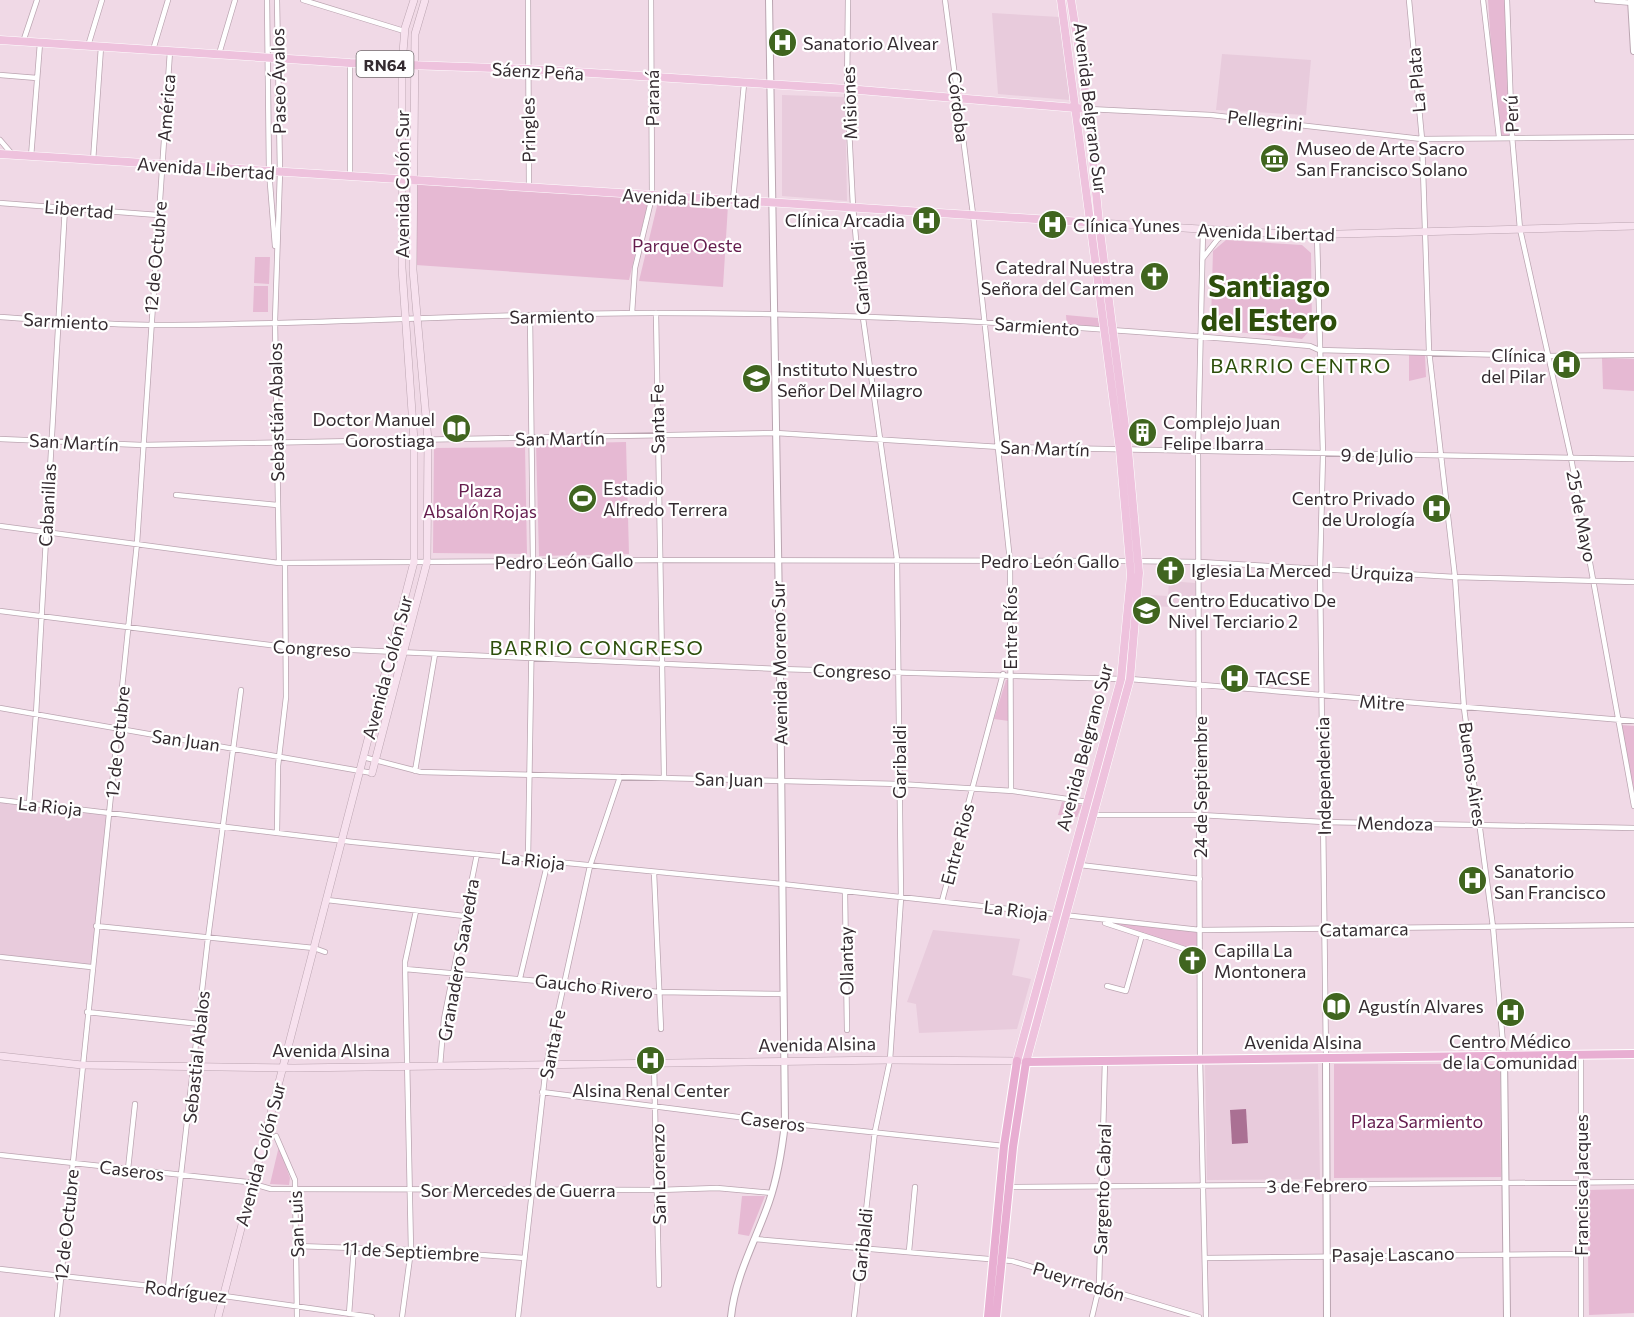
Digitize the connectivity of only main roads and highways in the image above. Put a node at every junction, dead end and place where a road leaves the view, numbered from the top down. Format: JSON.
{"nodes":[{"id":1,"x":414,"y":0,"type":"edge"},
{"id":2,"x":425,"y":0,"type":"edge"},
{"id":3,"x":1061,"y":0,"type":"edge"},
{"id":4,"x":1071,"y":0,"type":"edge"},
{"id":5,"x":0,"y":40,"type":"edge"},
{"id":6,"x":402,"y":64,"type":"junction"},
{"id":7,"x":415,"y":65,"type":"junction"},
{"id":8,"x":1075,"y":109,"type":"junction"},
{"id":9,"x":1088,"y":109,"type":"junction"},
{"id":10,"x":0,"y":154,"type":"edge"},
{"id":11,"x":402,"y":180,"type":"junction"},
{"id":12,"x":415,"y":180,"type":"junction"},
{"id":13,"x":1089,"y":222,"type":"junction"},
{"id":14,"x":1099,"y":222,"type":"junction"},
{"id":15,"x":1634,"y":226,"type":"edge"},
{"id":16,"x":1124,"y":450,"type":"junction"},
{"id":17,"x":1125,"y":679,"type":"junction"},
{"id":18,"x":372,"y":773,"type":"road end"},
{"id":19,"x":1634,"y":1054,"type":"edge"},
{"id":20,"x":0,"y":1056,"type":"edge"},
{"id":21,"x":1022,"y":1061,"type":"junction"},
{"id":22,"x":283,"y":1068,"type":"junction"},
{"id":23,"x":1005,"y":1187,"type":"junction"},
{"id":24,"x":998,"y":1260,"type":"junction"},
{"id":25,"x":218,"y":1317,"type":"edge"},
{"id":26,"x":988,"y":1317,"type":"edge"},
{"id":27,"x":996,"y":1317,"type":"edge"}],
"edges":[{"from":1,"to":6,"type":"main road","name":"Avenida Colón Sur"},
{"from":2,"to":7,"type":"main road","name":"Avenida Colón Sur"},
{"from":3,"to":8,"type":"main road","name":"Avenida Belgrano Sur"},
{"from":4,"to":9,"type":"main road","name":"Avenida Belgrano Sur"},
{"from":5,"to":6,"type":"main road","name":"Sáenz Peña","number":"RN64"},
{"from":6,"to":7,"type":"main road","name":"Sáenz Peña","number":"RN64"},
{"from":6,"to":11,"type":"main road","name":"Avenida Colón Sur"},
{"from":7,"to":8,"type":"main road","name":"Sáenz Peña","number":"RN64"},
{"from":7,"to":12,"type":"main road","name":"Avenida Colón Sur"},
{"from":8,"to":9,"type":"main road","name":"Pellegrini"},
{"from":8,"to":13,"type":"main road","name":"Avenida Belgrano Sur"},
{"from":9,"to":14,"type":"main road","name":"Avenida Belgrano Sur"},
{"from":10,"to":11,"type":"main road","name":"Avenida Libertad"},
{"from":11,"to":12,"type":"main road","name":"Avenida Libertad"},
{"from":11,"to":22,"type":"main road","name":"Avenida Colón Sur"},
{"from":12,"to":13,"type":"main road","name":"Avenida Libertad"},
{"from":12,"to":18,"type":"main road","name":"Avenida Colón Sur"},
{"from":13,"to":14,"type":"main road","name":"Avenida Libertad"},
{"from":13,"to":16,"type":"main road","name":"Avenida Belgrano Sur"},
{"from":14,"to":15,"type":"main road","name":"Avenida Libertad"},
{"from":14,"to":16,"type":"main road","name":"Avenida Belgrano Sur"},
{"from":16,"to":17,"type":"main road","name":"Avenida Belgrano Sur"},
{"from":17,"to":21,"type":"main road","name":"Avenida Belgrano Sur"},
{"from":17,"to":21,"type":"main road","name":"Avenida Belgrano Sur"},
{"from":19,"to":21,"type":"highway","name":"Avenida Alsina"},
{"from":20,"to":22,"type":"main road","name":"Avenida Alsina"},
{"from":21,"to":22,"type":"main road","name":"Avenida Alsina"},
{"from":21,"to":23,"type":"highway","name":"Avenida Belgrano Sur"},
{"from":21,"to":23,"type":"highway","name":"Avenida Belgrano Sur"},
{"from":22,"to":25,"type":"main road","name":"Avenida Colón Sur"},
{"from":23,"to":24,"type":"highway","name":"Avenida Belgrano Sur"},
{"from":24,"to":26,"type":"highway","name":"Avenida Belgrano Sur"},
{"from":24,"to":27,"type":"highway","name":"Avenida Belgrano Sur"}]}
